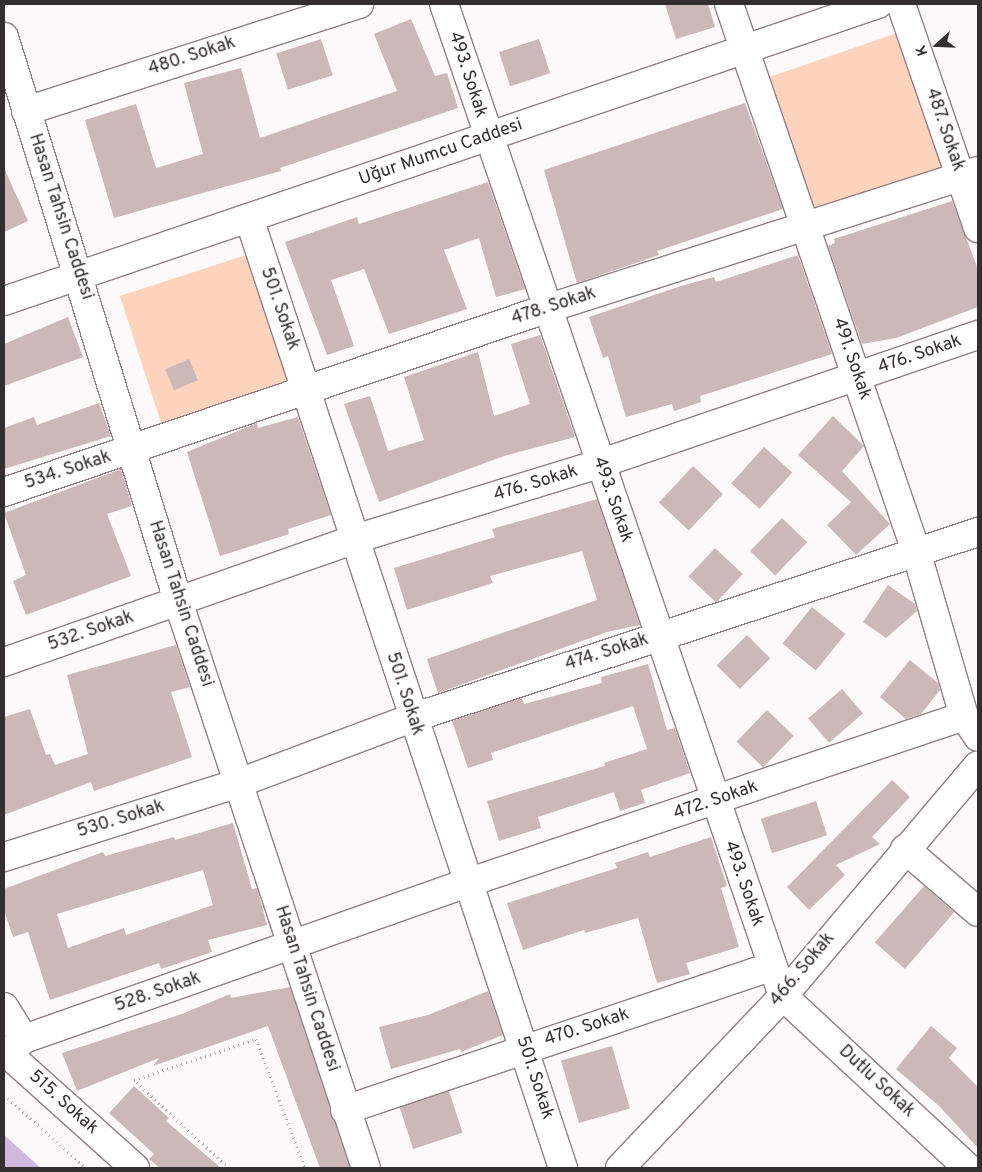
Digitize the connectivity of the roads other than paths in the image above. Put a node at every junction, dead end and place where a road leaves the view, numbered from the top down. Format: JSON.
{"nodes":[{"id":1,"x":358,"y":4,"type":"edge"},
{"id":2,"x":444,"y":4,"type":"edge"},
{"id":3,"x":729,"y":4,"type":"edge"},
{"id":4,"x":878,"y":4,"type":"edge"},
{"id":5,"x":901,"y":4,"type":"edge"},
{"id":6,"x":4,"y":37,"type":"edge"},
{"id":7,"x":744,"y":49,"type":"junction"},
{"id":8,"x":26,"y":111,"type":"junction"},
{"id":9,"x":487,"y":137,"type":"junction"},
{"id":10,"x":969,"y":174,"type":"edge"},
{"id":11,"x":249,"y":218,"type":"junction"},
{"id":12,"x":805,"y":228,"type":"junction"},
{"id":13,"x":978,"y":228,"type":"edge"},
{"id":14,"x":80,"y":277,"type":"junction"},
{"id":15,"x":4,"y":301,"type":"edge"},
{"id":16,"x":549,"y":308,"type":"junction"},
{"id":17,"x":978,"y":335,"type":"edge"},
{"id":18,"x":857,"y":376,"type":"junction"},
{"id":19,"x":307,"y":391,"type":"junction"},
{"id":20,"x":132,"y":450,"type":"junction"},
{"id":21,"x":599,"y":464,"type":"junction"},
{"id":22,"x":4,"y":492,"type":"edge"},
{"id":23,"x":978,"y":532,"type":"edge"},
{"id":24,"x":355,"y":539,"type":"junction"},
{"id":25,"x":916,"y":551,"type":"junction"},
{"id":26,"x":178,"y":601,"type":"junction"},
{"id":27,"x":659,"y":636,"type":"junction"},
{"id":28,"x":4,"y":662,"type":"edge"},
{"id":29,"x":412,"y":718,"type":"junction"},
{"id":30,"x":971,"y":727,"type":"edge"},
{"id":31,"x":978,"y":765,"type":"edge"},
{"id":32,"x":238,"y":783,"type":"junction"},
{"id":33,"x":714,"y":802,"type":"junction"},
{"id":34,"x":905,"y":849,"type":"junction"},
{"id":35,"x":4,"y":856,"type":"edge"},
{"id":36,"x":467,"y":883,"type":"junction"},
{"id":37,"x":978,"y":912,"type":"edge"},
{"id":38,"x":292,"y":946,"type":"junction"},
{"id":39,"x":772,"y":966,"type":"junction"},
{"id":40,"x":783,"y":996,"type":"junction"},
{"id":41,"x":4,"y":1007,"type":"edge"},
{"id":42,"x":24,"y":1039,"type":"junction"},
{"id":43,"x":524,"y":1048,"type":"junction"},
{"id":44,"x":345,"y":1110,"type":"junction"},
{"id":45,"x":135,"y":1168,"type":"edge"},
{"id":46,"x":366,"y":1168,"type":"edge"},
{"id":47,"x":563,"y":1168,"type":"edge"},
{"id":48,"x":620,"y":1168,"type":"edge"},
{"id":49,"x":968,"y":1168,"type":"edge"}],
"edges":[{"from":1,"to":8,"type":"street","name":"480. Sokak"},
{"from":2,"to":9,"type":"street","name":"493. Sokak"},
{"from":3,"to":7,"type":"street","name":"491. Sokak"},
{"from":4,"to":7,"type":"street","name":"Uğur Mumcu Caddesi"},
{"from":5,"to":10,"type":"street","name":"487. Sokak"},
{"from":6,"to":8,"type":"street","name":"Hasan Tahsin Caddesi"},
{"from":7,"to":9,"type":"street","name":"Uğur Mumcu Caddesi"},
{"from":7,"to":12,"type":"street","name":"491. Sokak"},
{"from":8,"to":14,"type":"street","name":"Hasan Tahsin Caddesi"},
{"from":9,"to":11,"type":"street","name":"Uğur Mumcu Caddesi"},
{"from":9,"to":16,"type":"street","name":"493. Sokak"},
{"from":10,"to":12,"type":"street","name":"478. Sokak"},
{"from":10,"to":13,"type":"street","name":"487. Sokak"},
{"from":11,"to":14,"type":"street","name":"Uğur Mumcu Caddesi"},
{"from":11,"to":19,"type":"street","name":"501. Sokak"},
{"from":12,"to":16,"type":"street","name":"478. Sokak"},
{"from":12,"to":18,"type":"street","name":"491. Sokak"},
{"from":14,"to":15,"type":"street","name":"Uğur Mumcu Caddesi"},
{"from":14,"to":20,"type":"street","name":"Hasan Tahsin Caddesi"},
{"from":16,"to":19,"type":"street","name":"478. Sokak"},
{"from":16,"to":21,"type":"street","name":"493. Sokak"},
{"from":17,"to":18,"type":"street","name":"476. Sokak"},
{"from":18,"to":21,"type":"street","name":"476. Sokak"},
{"from":18,"to":25,"type":"street","name":"491. Sokak"},
{"from":19,"to":20,"type":"street","name":"478. Sokak"},
{"from":19,"to":24,"type":"street","name":"501. Sokak"},
{"from":20,"to":22,"type":"street","name":"534. Sokak"},
{"from":20,"to":26,"type":"street","name":"Hasan Tahsin Caddesi"},
{"from":21,"to":24,"type":"street","name":"476. Sokak"},
{"from":21,"to":27,"type":"street","name":"493. Sokak"},
{"from":23,"to":25,"type":"street","name":"474. Sokak"},
{"from":24,"to":26,"type":"street","name":"476. Sokak"},
{"from":24,"to":29,"type":"street","name":"501. Sokak"},
{"from":25,"to":27,"type":"street","name":"474. Sokak"},
{"from":25,"to":30,"type":"street","name":"491. Sokak"},
{"from":26,"to":28,"type":"street","name":"532. Sokak"},
{"from":26,"to":32,"type":"street","name":"Hasan Tahsin Caddesi"},
{"from":27,"to":29,"type":"street","name":"474. Sokak"},
{"from":27,"to":33,"type":"street","name":"493. Sokak"},
{"from":29,"to":32,"type":"street","name":"474. Sokak"},
{"from":29,"to":36,"type":"street","name":"501. Sokak"},
{"from":30,"to":33,"type":"street","name":"472. Sokak"},
{"from":31,"to":34,"type":"street","name":"466. Sokak"},
{"from":32,"to":35,"type":"street","name":"530. Sokak"},
{"from":32,"to":38,"type":"street","name":"Hasan Tahsin Caddesi"},
{"from":33,"to":36,"type":"street","name":"472. Sokak"},
{"from":33,"to":39,"type":"street","name":"493. Sokak"},
{"from":34,"to":37,"type":"street"},
{"from":34,"to":40,"type":"street","name":"466. Sokak"},
{"from":36,"to":38,"type":"street","name":"472. Sokak"},
{"from":36,"to":43,"type":"street","name":"501. Sokak"},
{"from":38,"to":42,"type":"street","name":"528. Sokak"},
{"from":38,"to":44,"type":"street","name":"Hasan Tahsin Caddesi"},
{"from":39,"to":40,"type":"street","name":"493. Sokak"},
{"from":39,"to":43,"type":"street","name":"470. Sokak"},
{"from":40,"to":48,"type":"street","name":"466. Sokak"},
{"from":40,"to":49,"type":"street","name":"Dutlu Sokak"},
{"from":41,"to":42,"type":"street"},
{"from":42,"to":45,"type":"street","name":"515. Sokak"},
{"from":43,"to":44,"type":"street","name":"470. Sokak"},
{"from":43,"to":47,"type":"street","name":"501. Sokak"},
{"from":44,"to":46,"type":"street","name":"Hasan Tahsin Caddesi"}]}
